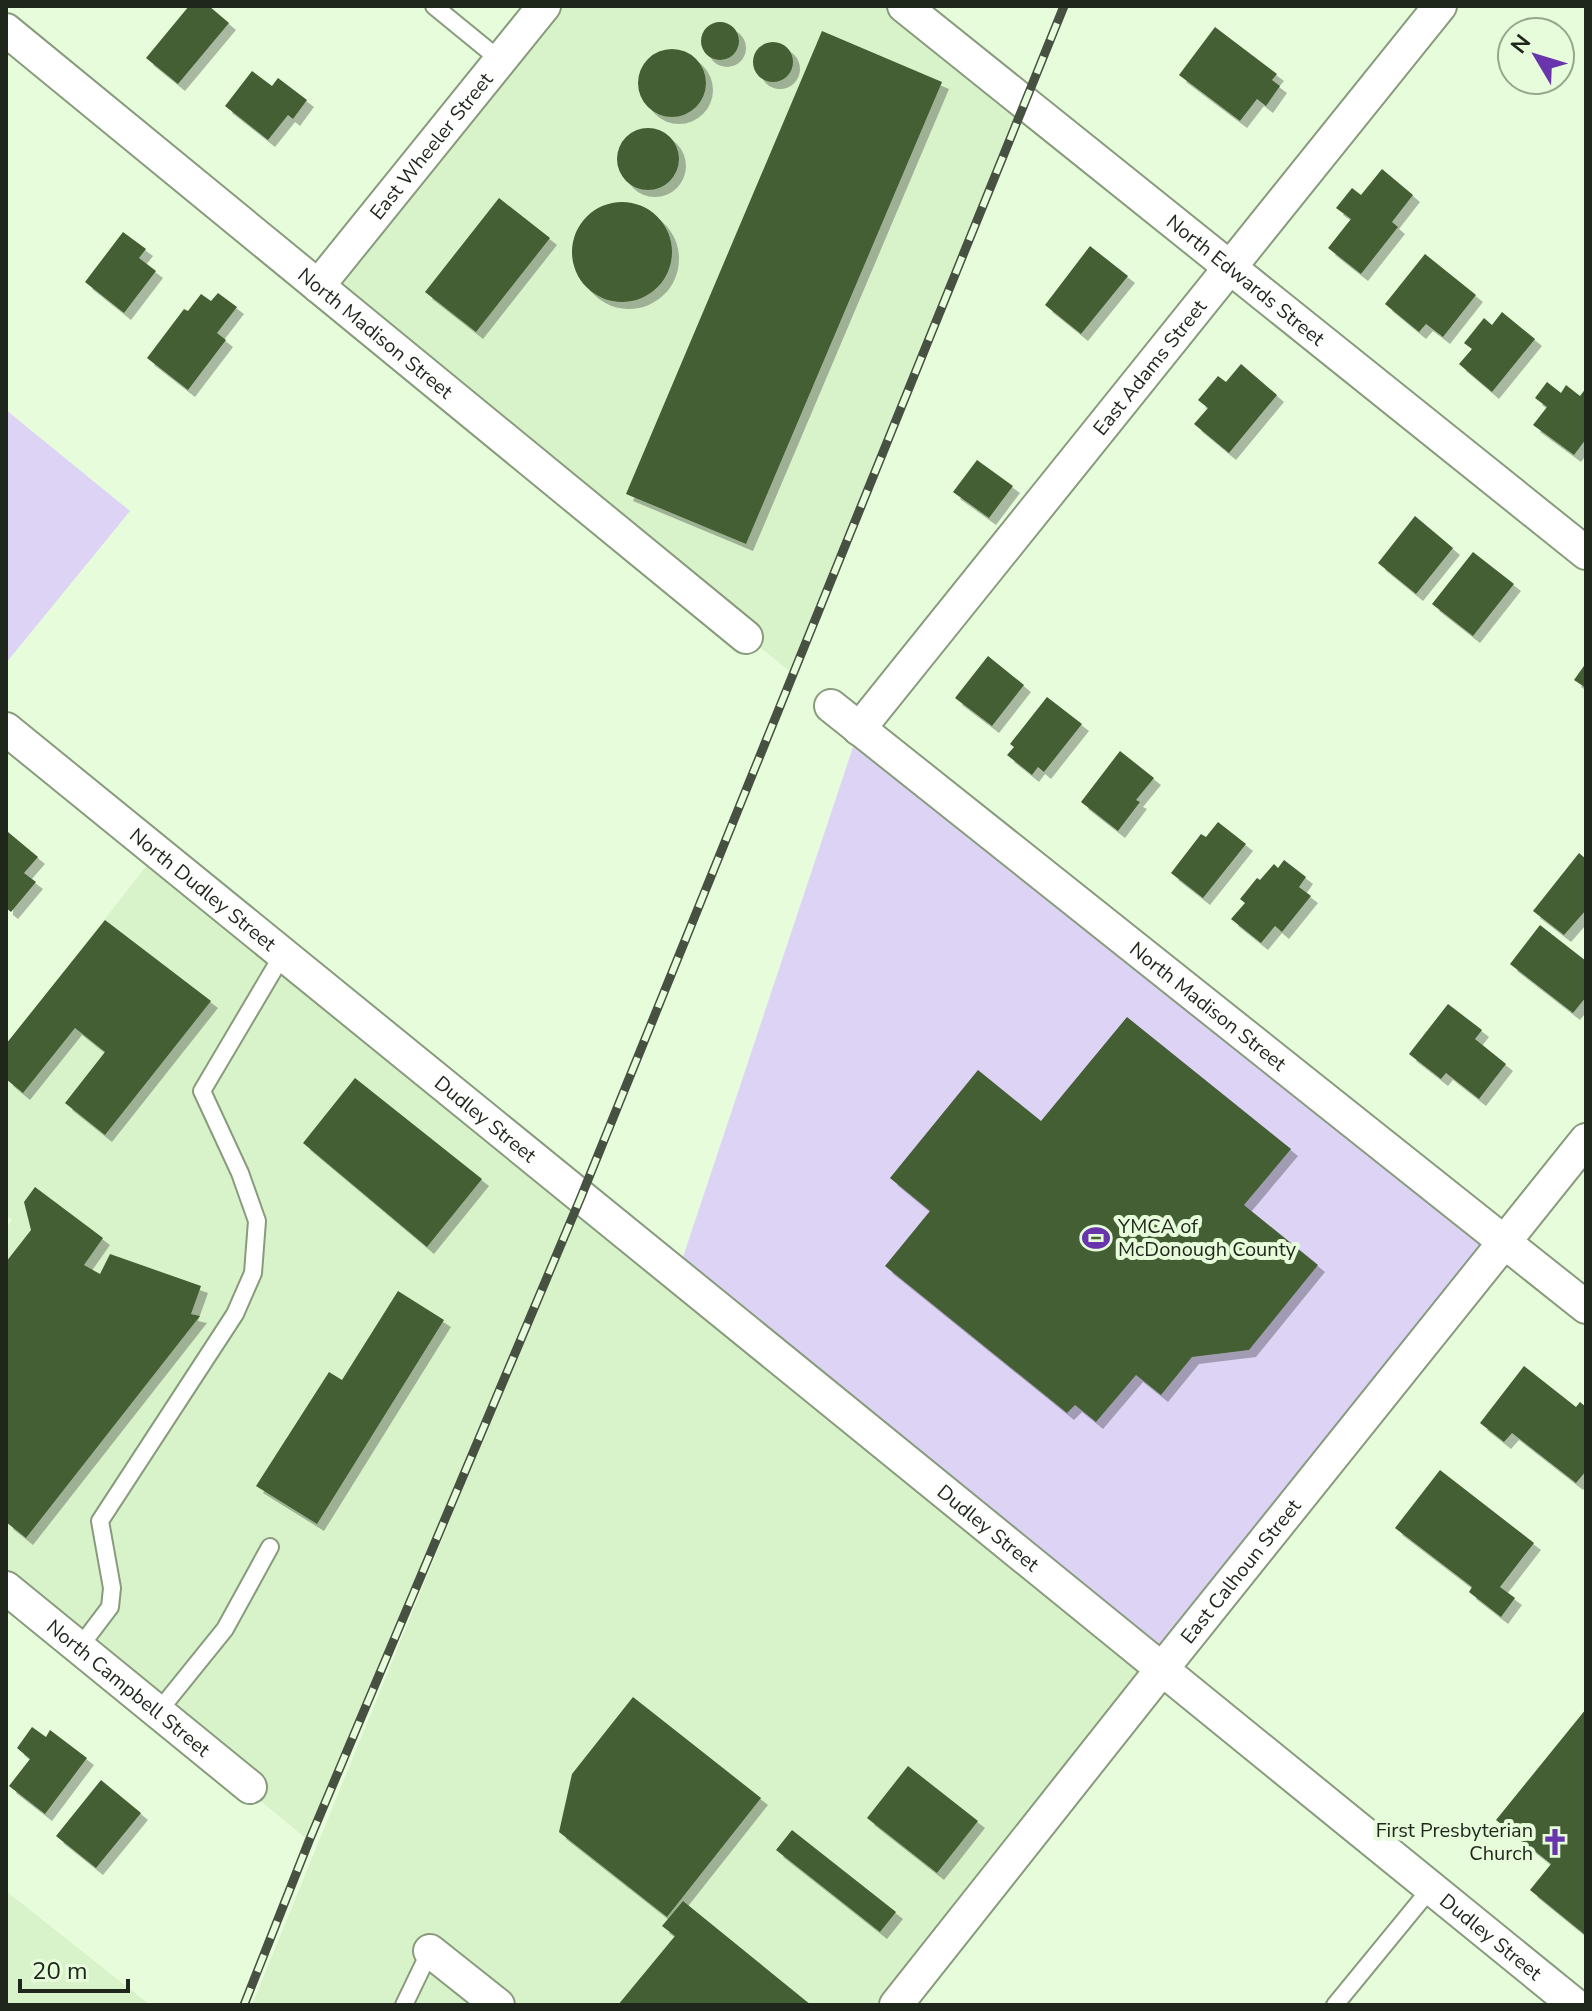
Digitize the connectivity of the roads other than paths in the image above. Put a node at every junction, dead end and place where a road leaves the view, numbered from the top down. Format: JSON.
{"nodes":[{"id":1,"x":434,"y":6,"type":"edge"},
{"id":2,"x":544,"y":6,"type":"edge"},
{"id":3,"x":904,"y":6,"type":"edge"},
{"id":4,"x":1440,"y":6,"type":"edge"},
{"id":5,"x":6,"y":30,"type":"edge"},
{"id":6,"x":500,"y":60,"type":"junction"},
{"id":7,"x":1230,"y":267,"type":"junction"},
{"id":8,"x":318,"y":286,"type":"junction"},
{"id":9,"x":1586,"y":553,"type":"edge"},
{"id":10,"x":746,"y":637,"type":"dead end"},
{"id":11,"x":831,"y":706,"type":"dead end"},
{"id":12,"x":6,"y":729,"type":"edge"},
{"id":13,"x":859,"y":729,"type":"junction"},
{"id":14,"x":283,"y":954,"type":"junction"},
{"id":15,"x":400,"y":1050,"type":"joint"},
{"id":16,"x":1586,"y":1140,"type":"edge"},
{"id":17,"x":1505,"y":1241,"type":"junction"},
{"id":18,"x":1586,"y":1307,"type":"edge"},
{"id":19,"x":270,"y":1547,"type":"dead end"},
{"id":20,"x":6,"y":1588,"type":"edge"},
{"id":21,"x":79,"y":1648,"type":"junction"},
{"id":22,"x":1162,"y":1669,"type":"junction"},
{"id":23,"x":158,"y":1712,"type":"junction"},
{"id":24,"x":250,"y":1787,"type":"dead end"},
{"id":25,"x":1431,"y":1888,"type":"junction"},
{"id":26,"x":430,"y":1951,"type":"joint"},
{"id":27,"x":404,"y":2005,"type":"edge"},
{"id":28,"x":498,"y":2005,"type":"edge"},
{"id":29,"x":896,"y":2005,"type":"edge"},
{"id":30,"x":1335,"y":2005,"type":"edge"},
{"id":31,"x":1575,"y":2005,"type":"edge"}],
"edges":[{"from":1,"to":6,"type":"lane"},
{"from":2,"to":6,"type":"street","name":"East Wheeler Street"},
{"from":3,"to":7,"type":"street","name":"North Edwards Street"},
{"from":4,"to":7,"type":"street","name":"East Adams Street"},
{"from":5,"to":8,"type":"street","name":"North Madison Street"},
{"from":6,"to":8,"type":"street","name":"East Wheeler Street"},
{"from":7,"to":9,"type":"street","name":"North Edwards Street"},
{"from":7,"to":13,"type":"street","name":"East Adams Street"},
{"from":8,"to":10,"type":"street","name":"North Madison Street"},
{"from":11,"to":13,"type":"street","name":"North Madison Street"},
{"from":12,"to":14,"type":"street","name":"North Dudley Street"},
{"from":13,"to":17,"type":"street","name":"North Madison Street"},
{"from":14,"to":15,"type":"street","name":"North Dudley Street"},
{"from":14,"to":21,"type":"lane"},
{"from":15,"to":22,"type":"street","name":"Dudley Street"},
{"from":16,"to":17,"type":"street","name":"East Calhoun Street"},
{"from":17,"to":18,"type":"street","name":"North Madison Street"},
{"from":17,"to":22,"type":"street","name":"East Calhoun Street"},
{"from":19,"to":23,"type":"lane"},
{"from":20,"to":21,"type":"street","name":"North Campbell Street"},
{"from":21,"to":23,"type":"street","name":"North Campbell Street"},
{"from":22,"to":25,"type":"street","name":"Dudley Street"},
{"from":22,"to":29,"type":"street","name":"East Calhoun Street"},
{"from":23,"to":24,"type":"street","name":"North Campbell Street"},
{"from":25,"to":30,"type":"lane"},
{"from":25,"to":31,"type":"street","name":"Dudley Street"},
{"from":26,"to":27,"type":"lane"},
{"from":26,"to":28,"type":"street"}]}
